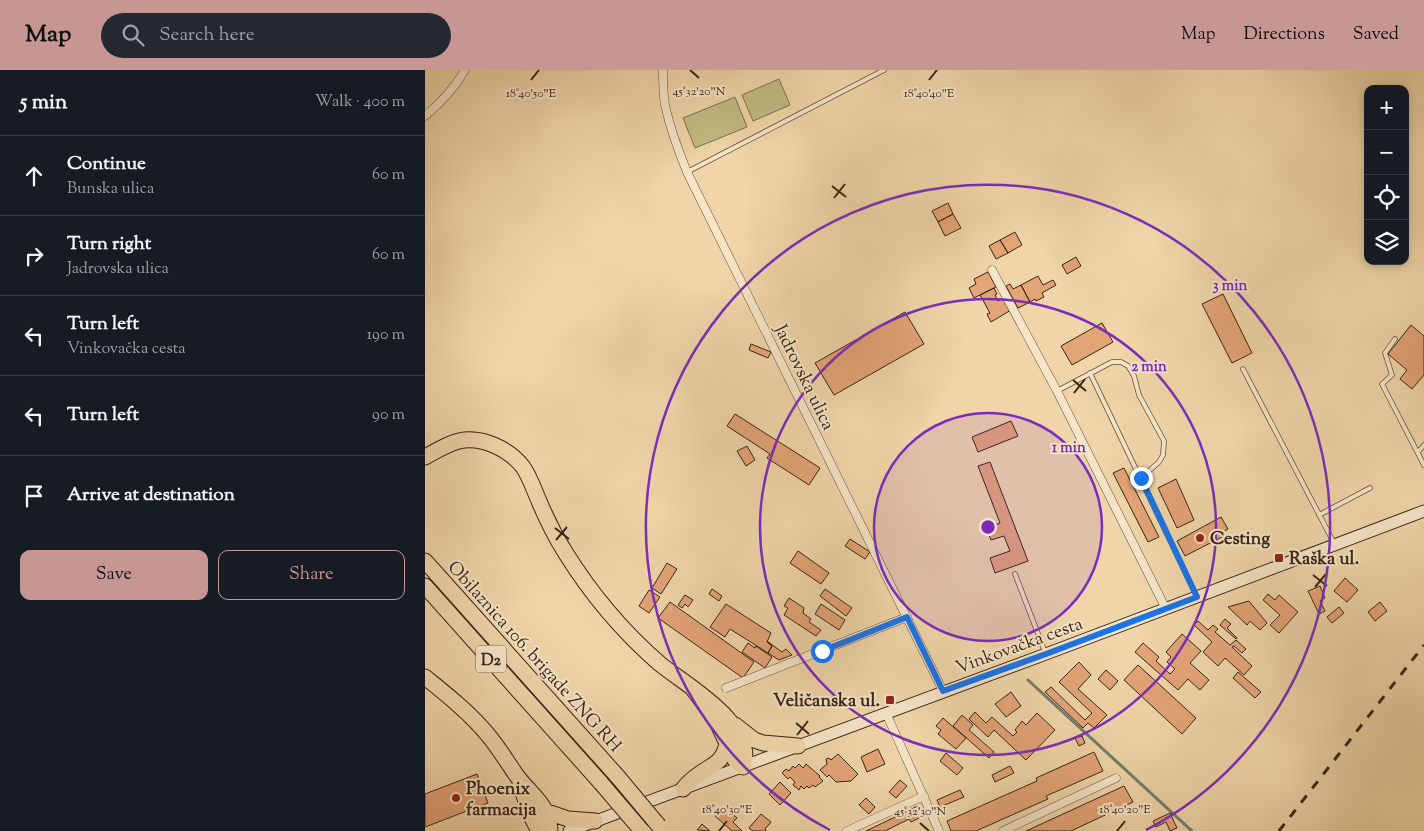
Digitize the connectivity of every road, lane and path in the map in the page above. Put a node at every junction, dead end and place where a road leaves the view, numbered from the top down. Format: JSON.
{"nodes":[{"id":1,"x":465,"y":70,"type":"edge"},
{"id":2,"x":663,"y":70,"type":"edge"},
{"id":3,"x":885,"y":70,"type":"edge"},
{"id":4,"x":425,"y":116,"type":"edge"},
{"id":5,"x":687,"y":172,"type":"junction"},
{"id":6,"x":992,"y":270,"type":"dead end"},
{"id":7,"x":1395,"y":340,"type":"dead end"},
{"id":8,"x":1243,"y":369,"type":"dead end"},
{"id":9,"x":1090,"y":373,"type":"junction"},
{"id":10,"x":1057,"y":391,"type":"junction"},
{"id":11,"x":1424,"y":445,"type":"edge"},
{"id":12,"x":1418,"y":452,"type":"junction"},
{"id":13,"x":431,"y":454,"type":"edge"},
{"id":14,"x":425,"y":464,"type":"edge"},
{"id":15,"x":1424,"y":464,"type":"edge"},
{"id":16,"x":1141,"y":478,"type":"junction"},
{"id":17,"x":1370,"y":488,"type":"dead end"},
{"id":18,"x":1424,"y":511,"type":"edge"},
{"id":19,"x":1319,"y":515,"type":"junction"},
{"id":20,"x":1335,"y":545,"type":"junction"},
{"id":21,"x":425,"y":548,"type":"edge"},
{"id":22,"x":425,"y":561,"type":"edge"},
{"id":23,"x":1015,"y":574,"type":"dead end"},
{"id":24,"x":425,"y":586,"type":"edge"},
{"id":25,"x":449,"y":587,"type":"junction"},
{"id":26,"x":1197,"y":597,"type":"junction"},
{"id":27,"x":1166,"y":609,"type":"junction"},
{"id":28,"x":907,"y":617,"type":"junction"},
{"id":29,"x":1046,"y":654,"type":"junction"},
{"id":30,"x":425,"y":677,"type":"edge"},
{"id":31,"x":726,"y":688,"type":"dead end"},
{"id":32,"x":693,"y":689,"type":"junction"},
{"id":33,"x":943,"y":691,"type":"junction"},
{"id":34,"x":886,"y":713,"type":"junction"},
{"id":35,"x":729,"y":720,"type":"junction"},
{"id":36,"x":727,"y":744,"type":"junction"},
{"id":37,"x":798,"y":746,"type":"junction"},
{"id":38,"x":743,"y":767,"type":"junction"},
{"id":39,"x":1116,"y":778,"type":"dead end"},
{"id":40,"x":683,"y":789,"type":"junction"},
{"id":41,"x":924,"y":796,"type":"junction"},
{"id":42,"x":595,"y":821,"type":"junction"},
{"id":43,"x":536,"y":823,"type":"edge"},
{"id":44,"x":661,"y":829,"type":"edge"},
{"id":45,"x":550,"y":831,"type":"edge"},
{"id":46,"x":569,"y":831,"type":"edge"},
{"id":47,"x":642,"y":831,"type":"edge"},
{"id":48,"x":847,"y":831,"type":"edge"},
{"id":49,"x":939,"y":831,"type":"edge"},
{"id":50,"x":1003,"y":831,"type":"edge"}],
"edges":[{"from":1,"to":4,"type":"street"},
{"from":2,"to":5,"type":"street","name":"Jadrovska ulica"},
{"from":3,"to":5,"type":"lane"},
{"from":5,"to":28,"type":"street","name":"Jadrovska ulica"},
{"from":6,"to":10,"type":"street"},
{"from":7,"to":12,"type":"lane"},
{"from":8,"to":19,"type":"lane"},
{"from":9,"to":10,"type":"lane"},
{"from":9,"to":16,"type":"lane"},
{"from":9,"to":16,"type":"lane"},
{"from":10,"to":27,"type":"street"},
{"from":11,"to":12,"type":"lane"},
{"from":12,"to":15,"type":"lane"},
{"from":13,"to":14,"type":"highway"},
{"from":13,"to":32,"type":"highway"},
{"from":16,"to":26,"type":"lane"},
{"from":17,"to":19,"type":"lane"},
{"from":18,"to":20,"type":"main road","name":"Vinkovačka cesta"},
{"from":19,"to":20,"type":"lane"},
{"from":20,"to":26,"type":"main road","name":"Vinkovačka cesta"},
{"from":21,"to":25,"type":"highway"},
{"from":22,"to":25,"type":"highway","name":"Obilaznica 106. brigade ZNG RH","number":"D2"},
{"from":23,"to":29,"type":"lane"},
{"from":24,"to":47,"type":"highway","name":"Obilaznica 106. brigade ZNG RH","number":"D2","bridge":true},
{"from":25,"to":44,"type":"highway","name":"Obilaznica 106. brigade ZNG RH","number":"D2","bridge":true},
{"from":26,"to":27,"type":"main road","name":"Vinkovačka cesta"},
{"from":27,"to":29,"type":"main road","name":"Vinkovačka cesta"},
{"from":28,"to":31,"type":"street"},
{"from":28,"to":33,"type":"street","name":"Jadrovska ulica"},
{"from":29,"to":33,"type":"main road","name":"Vinkovačka cesta"},
{"from":30,"to":43,"type":"highway"},
{"from":32,"to":35,"type":"highway"},
{"from":32,"to":36,"type":"highway"},
{"from":33,"to":34,"type":"main road","name":"Vinkovačka cesta"},
{"from":34,"to":37,"type":"main road","name":"Vinkovačka cesta"},
{"from":34,"to":41,"type":"street"},
{"from":35,"to":37,"type":"highway"},
{"from":35,"to":38,"type":"highway"},
{"from":36,"to":38,"type":"highway"},
{"from":36,"to":40,"type":"highway"},
{"from":37,"to":38,"type":"main road","name":"Vinkovačka cesta"},
{"from":38,"to":40,"type":"main road","name":"Vinkovačka cesta"},
{"from":39,"to":50,"type":"street"},
{"from":40,"to":42,"type":"main road","name":"Vinkovačka cesta"},
{"from":41,"to":48,"type":"street"},
{"from":41,"to":49,"type":"street"},
{"from":42,"to":43,"type":"highway"},
{"from":42,"to":46,"type":"main road","name":"Vinkovačka cesta"},
{"from":43,"to":45,"type":"highway"}]}
